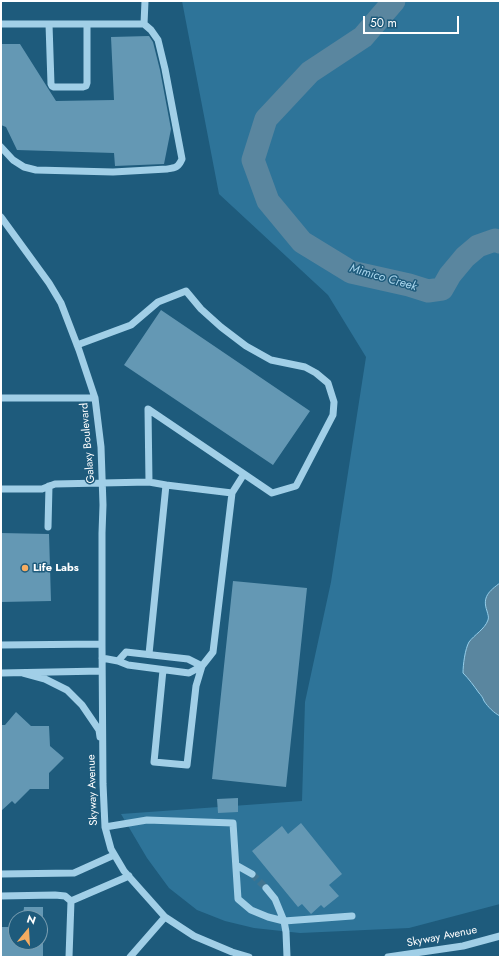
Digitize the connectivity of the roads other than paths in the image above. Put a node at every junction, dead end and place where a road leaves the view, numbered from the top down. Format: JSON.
{"nodes":[{"id":1,"x":145,"y":1,"type":"edge"},
{"id":2,"x":1,"y":24,"type":"edge"},
{"id":3,"x":49,"y":24,"type":"junction"},
{"id":4,"x":87,"y":24,"type":"junction"},
{"id":5,"x":144,"y":24,"type":"junction"},
{"id":6,"x":1,"y":147,"type":"edge"},
{"id":7,"x":1,"y":216,"type":"edge"},
{"id":8,"x":77,"y":345,"type":"junction"},
{"id":9,"x":1,"y":398,"type":"edge"},
{"id":10,"x":95,"y":398,"type":"junction"},
{"id":11,"x":244,"y":474,"type":"junction"},
{"id":12,"x":149,"y":482,"type":"junction"},
{"id":13,"x":102,"y":483,"type":"junction"},
{"id":14,"x":166,"y":485,"type":"junction"},
{"id":15,"x":49,"y":486,"type":"junction"},
{"id":16,"x":2,"y":490,"type":"edge"},
{"id":17,"x":232,"y":493,"type":"junction"},
{"id":18,"x":48,"y":527,"type":"dead end"},
{"id":19,"x":102,"y":644,"type":"junction"},
{"id":20,"x":1,"y":645,"type":"edge"},
{"id":21,"x":149,"y":654,"type":"junction"},
{"id":22,"x":102,"y":658,"type":"junction"},
{"id":23,"x":118,"y":661,"type":"junction"},
{"id":24,"x":202,"y":666,"type":"junction"},
{"id":25,"x":163,"y":670,"type":"junction"},
{"id":26,"x":102,"y":671,"type":"junction"},
{"id":27,"x":1,"y":673,"type":"edge"},
{"id":28,"x":23,"y":673,"type":"junction"},
{"id":29,"x":103,"y":754,"type":"junction"},
{"id":30,"x":105,"y":827,"type":"junction"},
{"id":31,"x":114,"y":855,"type":"junction"},
{"id":32,"x":236,"y":865,"type":"junction"},
{"id":33,"x":1,"y":874,"type":"edge"},
{"id":34,"x":252,"y":874,"type":"tunnel mouth"},
{"id":35,"x":128,"y":876,"type":"junction"},
{"id":36,"x":266,"y":888,"type":"tunnel mouth"},
{"id":37,"x":1,"y":896,"type":"edge"},
{"id":38,"x":71,"y":901,"type":"junction"},
{"id":39,"x":352,"y":916,"type":"dead end"},
{"id":40,"x":164,"y":917,"type":"junction"},
{"id":41,"x":284,"y":921,"type":"junction"},
{"id":42,"x":500,"y":936,"type":"edge"},
{"id":43,"x":69,"y":957,"type":"edge"},
{"id":44,"x":130,"y":957,"type":"edge"},
{"id":45,"x":249,"y":957,"type":"edge"},
{"id":46,"x":286,"y":957,"type":"edge"},
{"id":47,"x":388,"y":957,"type":"edge"}],
"edges":[{"from":1,"to":5,"type":"street"},
{"from":2,"to":3,"type":"street"},
{"from":3,"to":4,"type":"street"},
{"from":3,"to":4,"type":"street"},
{"from":4,"to":5,"type":"street"},
{"from":5,"to":6,"type":"street"},
{"from":7,"to":8,"type":"street","name":"Galaxy Boulevard"},
{"from":8,"to":10,"type":"street","name":"Galaxy Boulevard"},
{"from":8,"to":11,"type":"street"},
{"from":9,"to":10,"type":"street"},
{"from":10,"to":13,"type":"street","name":"Galaxy Boulevard"},
{"from":11,"to":12,"type":"street"},
{"from":11,"to":17,"type":"street"},
{"from":12,"to":13,"type":"street"},
{"from":12,"to":14,"type":"street"},
{"from":13,"to":15,"type":"street"},
{"from":13,"to":19,"type":"street","name":"Galaxy Boulevard"},
{"from":14,"to":17,"type":"street"},
{"from":14,"to":21,"type":"street"},
{"from":15,"to":16,"type":"street"},
{"from":15,"to":18,"type":"street"},
{"from":17,"to":24,"type":"street"},
{"from":19,"to":20,"type":"street"},
{"from":19,"to":22,"type":"street","name":"Skyway Avenue"},
{"from":21,"to":23,"type":"street"},
{"from":21,"to":24,"type":"street"},
{"from":22,"to":23,"type":"street"},
{"from":22,"to":26,"type":"street","name":"Skyway Avenue"},
{"from":23,"to":25,"type":"street"},
{"from":24,"to":25,"type":"street"},
{"from":24,"to":25,"type":"street"},
{"from":26,"to":28,"type":"street"},
{"from":26,"to":29,"type":"street","name":"Skyway Avenue"},
{"from":27,"to":28,"type":"street"},
{"from":28,"to":29,"type":"street"},
{"from":29,"to":30,"type":"street","name":"Skyway Avenue"},
{"from":30,"to":31,"type":"street","name":"Skyway Avenue"},
{"from":30,"to":32,"type":"street"},
{"from":31,"to":33,"type":"street"},
{"from":31,"to":35,"type":"street","name":"Skyway Avenue"},
{"from":32,"to":34,"type":"street"},
{"from":32,"to":41,"type":"street"},
{"from":35,"to":38,"type":"street"},
{"from":35,"to":40,"type":"street","name":"Skyway Avenue"},
{"from":36,"to":41,"type":"street"},
{"from":37,"to":38,"type":"street"},
{"from":38,"to":43,"type":"street"},
{"from":39,"to":41,"type":"street"},
{"from":40,"to":44,"type":"street"},
{"from":40,"to":45,"type":"street","name":"Skyway Avenue"},
{"from":41,"to":46,"type":"street"},
{"from":42,"to":47,"type":"street","name":"Skyway Avenue"}]}
